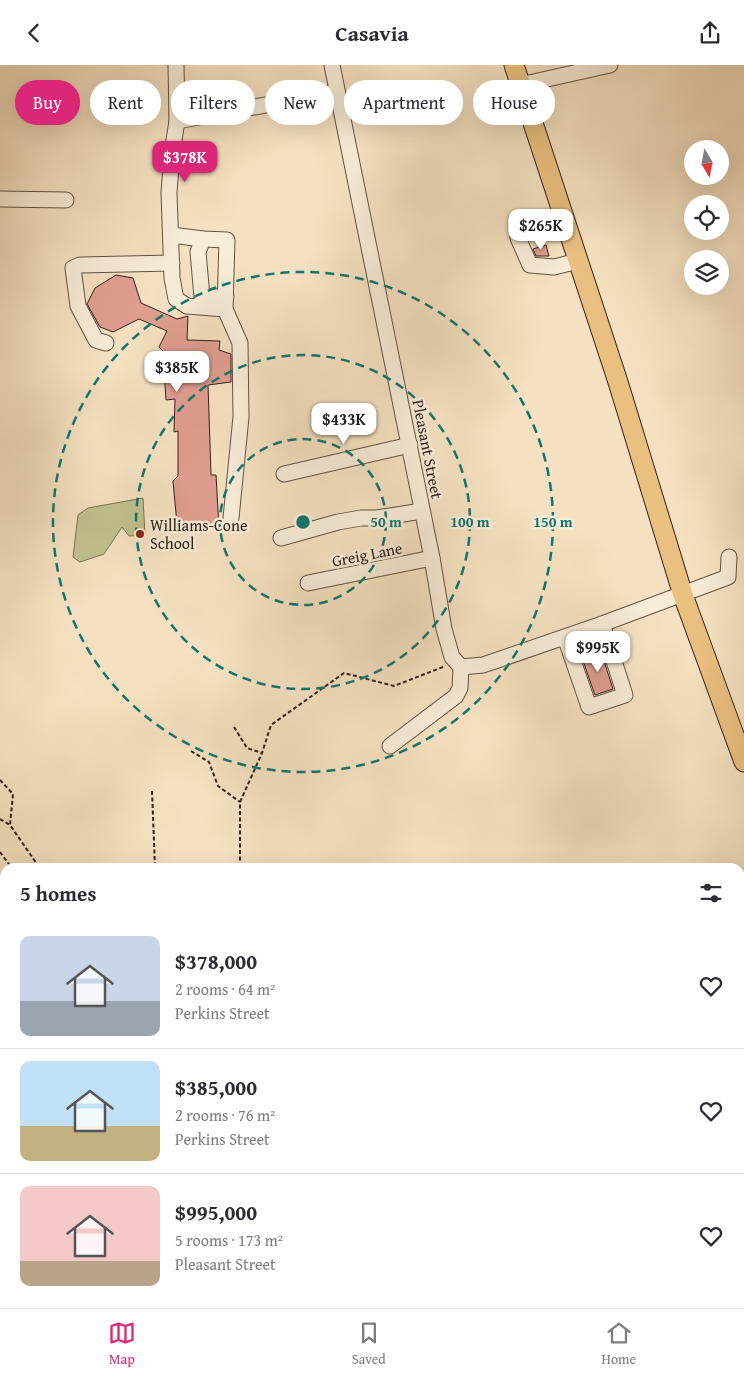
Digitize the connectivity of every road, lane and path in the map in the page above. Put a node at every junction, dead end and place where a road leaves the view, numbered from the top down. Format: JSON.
{"nodes":[{"id":1,"x":176,"y":65,"type":"edge"},
{"id":2,"x":332,"y":65,"type":"edge"},
{"id":3,"x":514,"y":65,"type":"edge"},
{"id":4,"x":610,"y":65,"type":"edge"},
{"id":5,"x":176,"y":80,"type":"edge"},
{"id":6,"x":518,"y":80,"type":"edge"},
{"id":7,"x":542,"y":80,"type":"edge"},
{"id":8,"x":338,"y":92,"type":"junction"},
{"id":9,"x":255,"y":107,"type":"edge"},
{"id":10,"x":176,"y":125,"type":"edge"},
{"id":11,"x":533,"y":125,"type":"edge"},
{"id":12,"x":0,"y":199,"type":"edge"},
{"id":13,"x":66,"y":200,"type":"dead end"},
{"id":14,"x":563,"y":217,"type":"junction"},
{"id":15,"x":171,"y":235,"type":"junction"},
{"id":16,"x":203,"y":239,"type":"junction"},
{"id":17,"x":578,"y":261,"type":"junction"},
{"id":18,"x":172,"y":263,"type":"junction"},
{"id":19,"x":225,"y":303,"type":"junction"},
{"id":20,"x":106,"y":343,"type":"dead end"},
{"id":21,"x":410,"y":445,"type":"junction"},
{"id":22,"x":284,"y":475,"type":"dead end"},
{"id":23,"x":422,"y":511,"type":"junction"},
{"id":24,"x":231,"y":518,"type":"dead end"},
{"id":25,"x":281,"y":538,"type":"dead end"},
{"id":26,"x":729,"y":557,"type":"dead end"},
{"id":27,"x":432,"y":558,"type":"junction"},
{"id":28,"x":308,"y":583,"type":"dead end"},
{"id":29,"x":683,"y":595,"type":"junction"},
{"id":30,"x":602,"y":624,"type":"junction"},
{"id":31,"x":565,"y":637,"type":"junction"},
{"id":32,"x":455,"y":666,"type":"junction"},
{"id":33,"x":234,"y":727,"type":"dead end"},
{"id":34,"x":390,"y":746,"type":"dead end"},
{"id":35,"x":191,"y":751,"type":"dead end"},
{"id":36,"x":262,"y":753,"type":"junction"},
{"id":37,"x":744,"y":762,"type":"edge"},
{"id":38,"x":0,"y":779,"type":"edge"},
{"id":39,"x":152,"y":791,"type":"dead end"},
{"id":40,"x":240,"y":802,"type":"junction"},
{"id":41,"x":0,"y":819,"type":"edge"},
{"id":42,"x":10,"y":825,"type":"junction"},
{"id":43,"x":0,"y":852,"type":"edge"},
{"id":44,"x":8,"y":863,"type":"edge"},
{"id":45,"x":36,"y":863,"type":"edge"},
{"id":46,"x":155,"y":863,"type":"edge"},
{"id":47,"x":240,"y":863,"type":"edge"}],
"edges":[{"from":1,"to":5,"type":"street"},
{"from":2,"to":8,"type":"street","name":"Pleasant Street"},
{"from":3,"to":6,"type":"main road"},
{"from":4,"to":7,"type":"street"},
{"from":8,"to":9,"type":"street"},
{"from":8,"to":21,"type":"street","name":"Pleasant Street"},
{"from":10,"to":15,"type":"street"},
{"from":11,"to":14,"type":"main road"},
{"from":12,"to":13,"type":"street"},
{"from":14,"to":17,"type":"main road"},
{"from":14,"to":17,"type":"street"},
{"from":15,"to":16,"type":"street"},
{"from":15,"to":18,"type":"street"},
{"from":16,"to":19,"type":"street"},
{"from":16,"to":19,"type":"street"},
{"from":17,"to":29,"type":"main road"},
{"from":18,"to":19,"type":"street"},
{"from":18,"to":20,"type":"street"},
{"from":19,"to":24,"type":"street"},
{"from":21,"to":22,"type":"street"},
{"from":21,"to":23,"type":"street","name":"Pleasant Street"},
{"from":23,"to":25,"type":"street"},
{"from":23,"to":27,"type":"street","name":"Pleasant Street"},
{"from":26,"to":29,"type":"street"},
{"from":27,"to":28,"type":"street","name":"Greig Lane"},
{"from":27,"to":32,"type":"street","name":"Pleasant Street"},
{"from":29,"to":30,"type":"street"},
{"from":29,"to":37,"type":"main road"},
{"from":30,"to":31,"type":"street"},
{"from":30,"to":31,"type":"street"},
{"from":31,"to":32,"type":"street"},
{"from":32,"to":34,"type":"street"},
{"from":32,"to":36,"type":"path"},
{"from":33,"to":36,"type":"path"},
{"from":35,"to":40,"type":"path"},
{"from":36,"to":40,"type":"path"},
{"from":38,"to":42,"type":"path"},
{"from":39,"to":46,"type":"path"},
{"from":40,"to":47,"type":"path"},
{"from":41,"to":42,"type":"path"},
{"from":42,"to":45,"type":"path"},
{"from":43,"to":44,"type":"path"}]}
